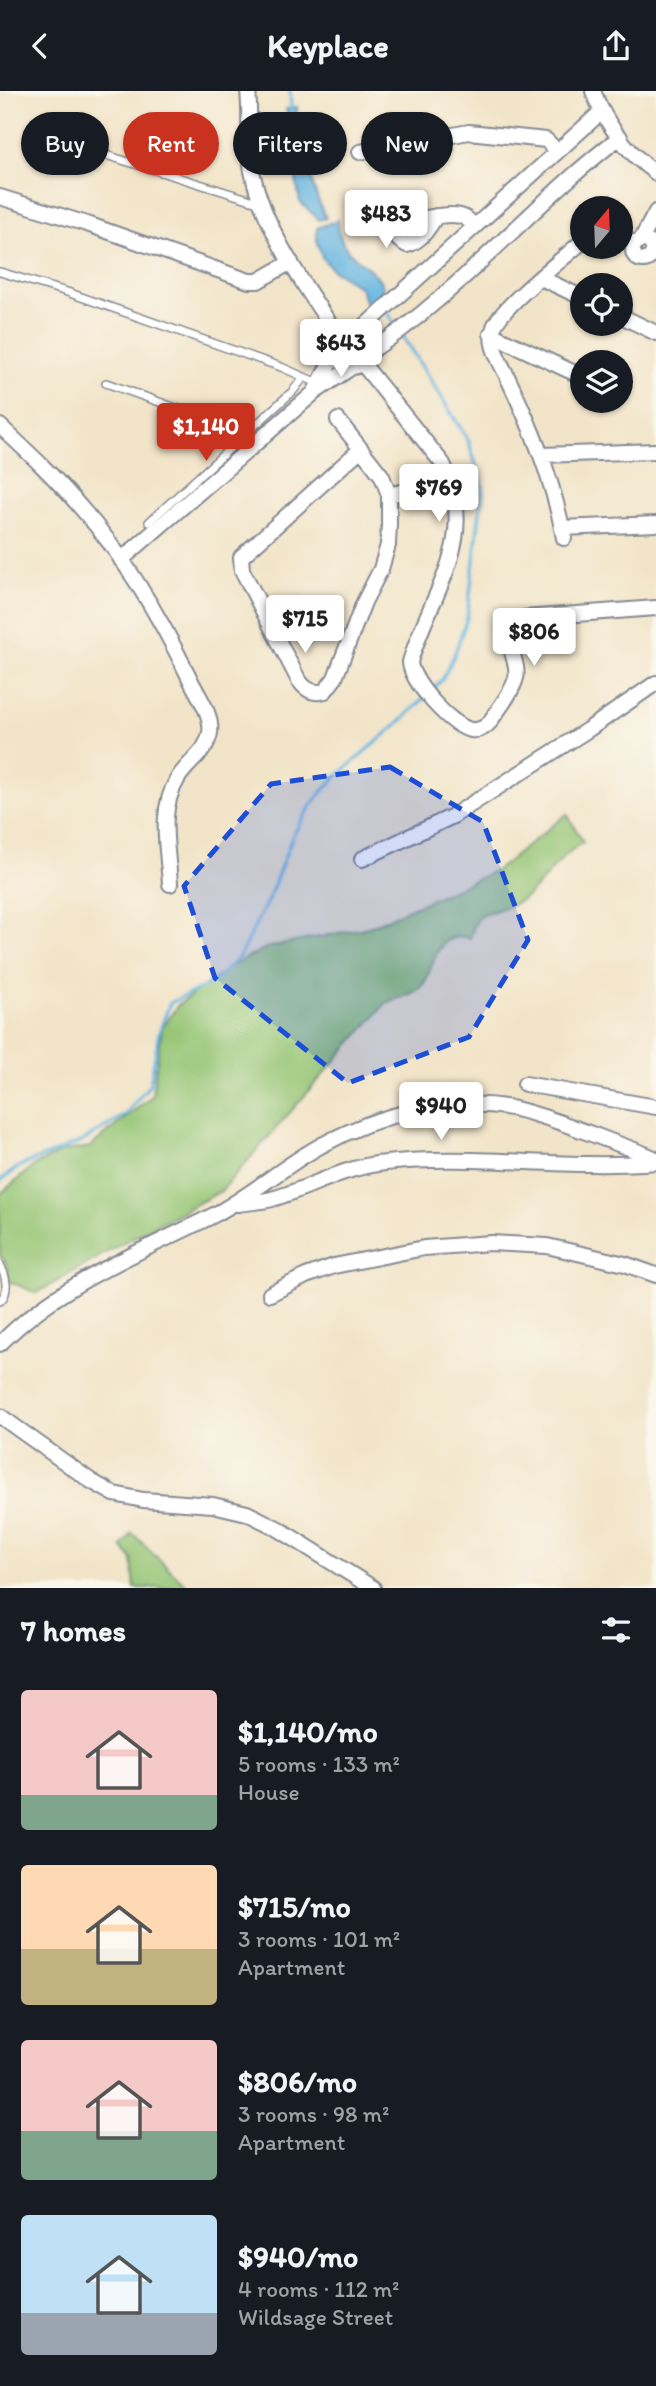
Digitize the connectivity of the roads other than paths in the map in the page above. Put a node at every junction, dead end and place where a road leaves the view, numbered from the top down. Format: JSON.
{"nodes":[{"id":1,"x":248,"y":91,"type":"edge"},
{"id":2,"x":593,"y":91,"type":"edge"},
{"id":3,"x":601,"y":112,"type":"junction"},
{"id":4,"x":620,"y":137,"type":"junction"},
{"id":5,"x":557,"y":151,"type":"junction"},
{"id":6,"x":360,"y":152,"type":"dead end"},
{"id":7,"x":109,"y":156,"type":"edge"},
{"id":8,"x":656,"y":173,"type":"edge"},
{"id":9,"x":0,"y":197,"type":"edge"},
{"id":10,"x":262,"y":203,"type":"junction"},
{"id":11,"x":656,"y":212,"type":"edge"},
{"id":12,"x":436,"y":216,"type":"dead end"},
{"id":13,"x":474,"y":225,"type":"junction"},
{"id":14,"x":649,"y":245,"type":"edge"},
{"id":15,"x":570,"y":252,"type":"edge"},
{"id":16,"x":291,"y":262,"type":"junction"},
{"id":17,"x":0,"y":272,"type":"edge"},
{"id":18,"x":541,"y":278,"type":"junction"},
{"id":19,"x":570,"y":292,"type":"edge"},
{"id":20,"x":633,"y":322,"type":"edge"},
{"id":21,"x":656,"y":333,"type":"edge"},
{"id":22,"x":491,"y":334,"type":"junction"},
{"id":23,"x":344,"y":343,"type":"junction"},
{"id":24,"x":360,"y":362,"type":"junction"},
{"id":25,"x":570,"y":371,"type":"edge"},
{"id":26,"x":304,"y":376,"type":"junction"},
{"id":27,"x":106,"y":383,"type":"dead end"},
{"id":28,"x":319,"y":387,"type":"junction"},
{"id":29,"x":338,"y":420,"type":"dead end"},
{"id":30,"x":0,"y":426,"type":"edge"},
{"id":31,"x":243,"y":437,"type":"junction"},
{"id":32,"x":360,"y":449,"type":"junction"},
{"id":33,"x":656,"y":451,"type":"edge"},
{"id":34,"x":542,"y":455,"type":"junction"},
{"id":35,"x":451,"y":480,"type":"junction"},
{"id":36,"x":389,"y":495,"type":"junction"},
{"id":37,"x":149,"y":522,"type":"dead end"},
{"id":38,"x":656,"y":524,"type":"edge"},
{"id":39,"x":121,"y":560,"type":"junction"},
{"id":40,"x":656,"y":608,"type":"edge"},
{"id":41,"x":656,"y":683,"type":"edge"},
{"id":42,"x":362,"y":859,"type":"dead end"},
{"id":43,"x":170,"y":884,"type":"dead end"},
{"id":44,"x":525,"y":1084,"type":"dead end"},
{"id":45,"x":656,"y":1107,"type":"edge"},
{"id":46,"x":656,"y":1160,"type":"edge"},
{"id":47,"x":236,"y":1204,"type":"junction"},
{"id":48,"x":0,"y":1265,"type":"edge"},
{"id":49,"x":656,"y":1275,"type":"edge"},
{"id":50,"x":270,"y":1294,"type":"dead end"},
{"id":51,"x":0,"y":1301,"type":"edge"},
{"id":52,"x":0,"y":1344,"type":"edge"},
{"id":53,"x":0,"y":1416,"type":"edge"},
{"id":54,"x":373,"y":1588,"type":"edge"}],
"edges":[{"from":1,"to":10,"type":"street"},
{"from":2,"to":3,"type":"street"},
{"from":3,"to":4,"type":"street"},
{"from":3,"to":5,"type":"street"},
{"from":4,"to":8,"type":"street"},
{"from":4,"to":24,"type":"street"},
{"from":5,"to":6,"type":"street"},
{"from":5,"to":13,"type":"street"},
{"from":7,"to":10,"type":"lane"},
{"from":9,"to":16,"type":"street"},
{"from":10,"to":16,"type":"street"},
{"from":11,"to":14,"type":"street"},
{"from":12,"to":13,"type":"street"},
{"from":13,"to":23,"type":"street"},
{"from":15,"to":18,"type":"street"},
{"from":16,"to":23,"type":"street"},
{"from":17,"to":26,"type":"lane"},
{"from":18,"to":19,"type":"street"},
{"from":18,"to":22,"type":"street"},
{"from":20,"to":21,"type":"street"},
{"from":22,"to":25,"type":"street"},
{"from":22,"to":34,"type":"street"},
{"from":23,"to":24,"type":"street"},
{"from":23,"to":24,"type":"street"},
{"from":23,"to":28,"type":"street"},
{"from":24,"to":28,"type":"street"},
{"from":24,"to":35,"type":"street"},
{"from":26,"to":28,"type":"lane"},
{"from":26,"to":31,"type":"lane"},
{"from":27,"to":31,"type":"lane"},
{"from":28,"to":39,"type":"street"},
{"from":29,"to":32,"type":"street"},
{"from":30,"to":39,"type":"street"},
{"from":31,"to":37,"type":"lane"},
{"from":32,"to":36,"type":"street"},
{"from":32,"to":36,"type":"street"},
{"from":33,"to":34,"type":"street"},
{"from":34,"to":38,"type":"street"},
{"from":35,"to":36,"type":"street"},
{"from":35,"to":40,"type":"street"},
{"from":39,"to":43,"type":"street"},
{"from":41,"to":42,"type":"street"},
{"from":44,"to":45,"type":"street"},
{"from":46,"to":47,"type":"street"},
{"from":46,"to":47,"type":"street"},
{"from":47,"to":52,"type":"street"},
{"from":48,"to":51,"type":"lane"},
{"from":49,"to":50,"type":"street"},
{"from":53,"to":54,"type":"street"}]}
